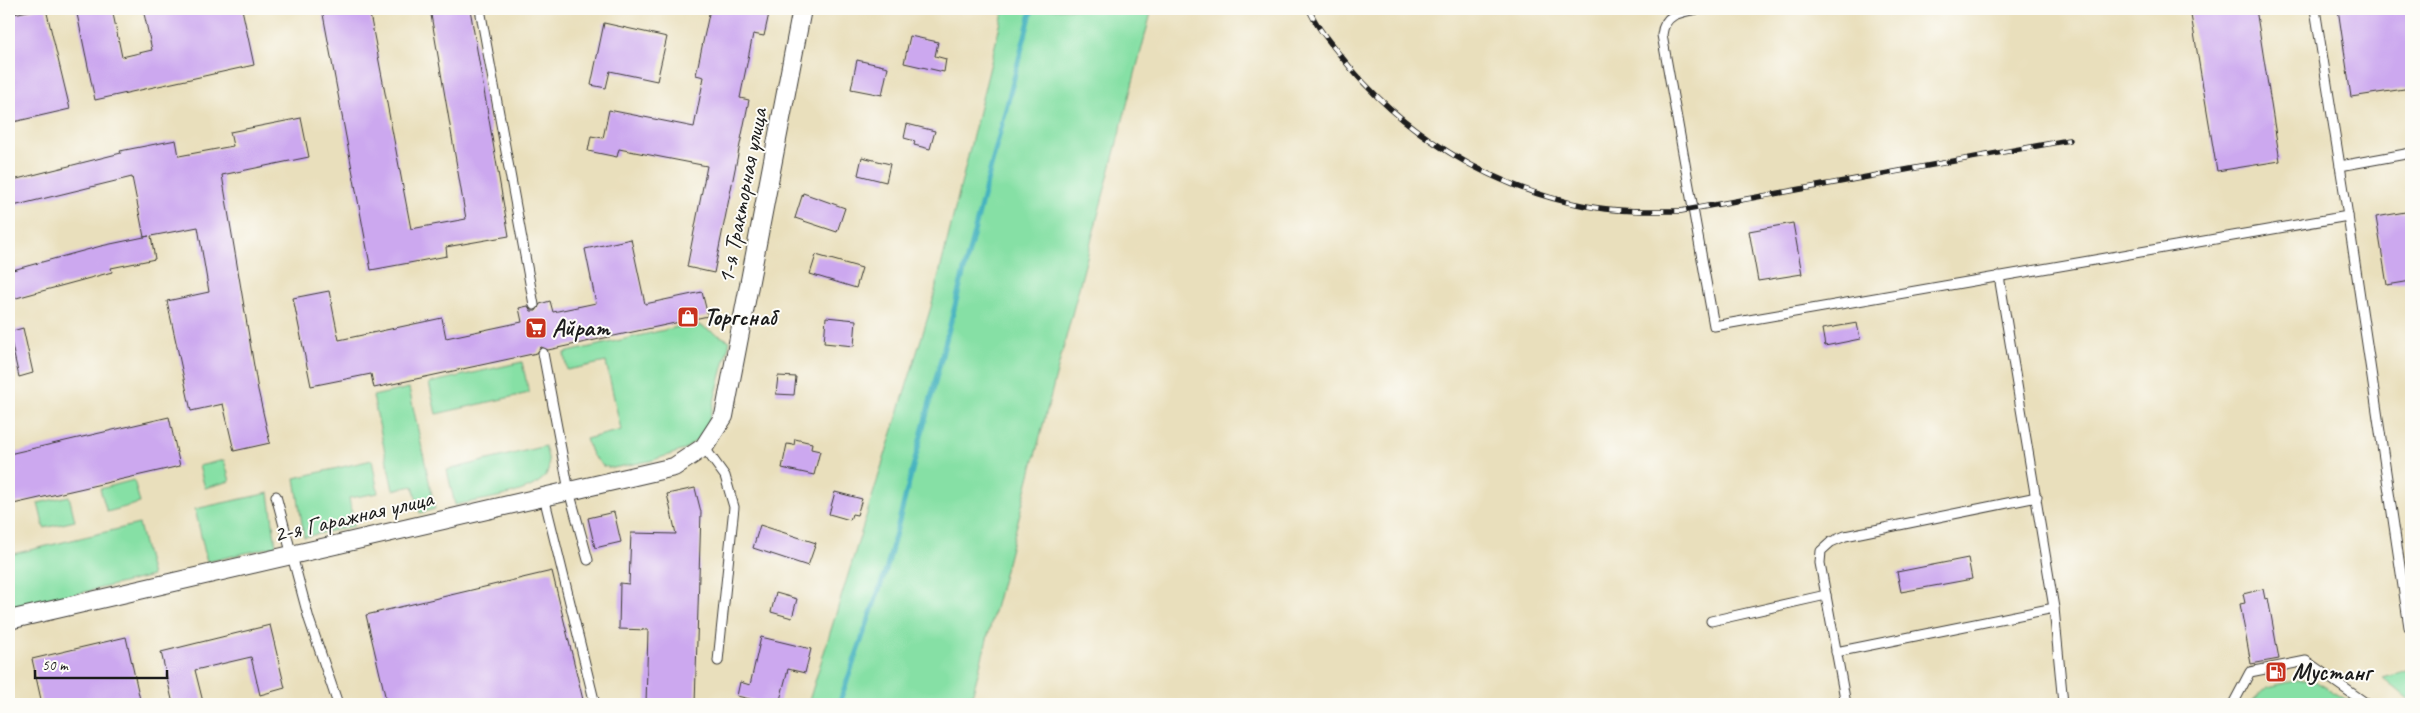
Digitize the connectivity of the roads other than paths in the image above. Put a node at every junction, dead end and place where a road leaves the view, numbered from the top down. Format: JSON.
{"nodes":[{"id":1,"x":480,"y":9,"type":"edge"},
{"id":2,"x":802,"y":9,"type":"edge"},
{"id":3,"x":1698,"y":9,"type":"edge"},
{"id":4,"x":2314,"y":9,"type":"edge"},
{"id":5,"x":2411,"y":153,"type":"edge"},
{"id":6,"x":2340,"y":166,"type":"junction"},
{"id":7,"x":2348,"y":216,"type":"junction"},
{"id":8,"x":1999,"y":276,"type":"junction"},
{"id":9,"x":534,"y":305,"type":"dead end"},
{"id":10,"x":543,"y":353,"type":"dead end"},
{"id":11,"x":704,"y":447,"type":"junction"},
{"id":12,"x":569,"y":491,"type":"junction"},
{"id":13,"x":276,"y":496,"type":"dead end"},
{"id":14,"x":544,"y":497,"type":"junction"},
{"id":15,"x":2037,"y":497,"type":"junction"},
{"id":16,"x":292,"y":555,"type":"junction"},
{"id":17,"x":588,"y":560,"type":"dead end"},
{"id":18,"x":1826,"y":595,"type":"junction"},
{"id":19,"x":2054,"y":608,"type":"junction"},
{"id":20,"x":9,"y":620,"type":"edge"},
{"id":21,"x":1711,"y":621,"type":"dead end"},
{"id":22,"x":2411,"y":626,"type":"edge"},
{"id":23,"x":1836,"y":652,"type":"junction"},
{"id":24,"x":718,"y":661,"type":"dead end"},
{"id":25,"x":338,"y":704,"type":"edge"},
{"id":26,"x":595,"y":704,"type":"edge"},
{"id":27,"x":1846,"y":704,"type":"edge"},
{"id":28,"x":2063,"y":704,"type":"edge"},
{"id":29,"x":2233,"y":704,"type":"edge"},
{"id":30,"x":2367,"y":704,"type":"edge"}],
"edges":[{"from":1,"to":9,"type":"lane"},
{"from":2,"to":11,"type":"street","name":"1-я Тракторная улица"},
{"from":3,"to":8,"type":"lane"},
{"from":4,"to":6,"type":"lane"},
{"from":5,"to":6,"type":"lane"},
{"from":6,"to":7,"type":"lane"},
{"from":7,"to":8,"type":"lane"},
{"from":7,"to":22,"type":"lane"},
{"from":8,"to":15,"type":"lane"},
{"from":10,"to":12,"type":"lane"},
{"from":11,"to":12,"type":"street","name":"2-я Гаражная улица"},
{"from":11,"to":24,"type":"lane"},
{"from":12,"to":14,"type":"street","name":"2-я Гаражная улица"},
{"from":12,"to":17,"type":"lane"},
{"from":13,"to":16,"type":"lane"},
{"from":14,"to":16,"type":"street","name":"2-я Гаражная улица"},
{"from":14,"to":26,"type":"lane"},
{"from":15,"to":18,"type":"lane"},
{"from":15,"to":19,"type":"lane"},
{"from":16,"to":20,"type":"street","name":"2-я Гаражная улица"},
{"from":16,"to":25,"type":"lane"},
{"from":18,"to":21,"type":"lane"},
{"from":18,"to":23,"type":"lane"},
{"from":19,"to":23,"type":"lane"},
{"from":19,"to":28,"type":"lane"},
{"from":23,"to":27,"type":"lane"},
{"from":29,"to":30,"type":"lane"}]}
